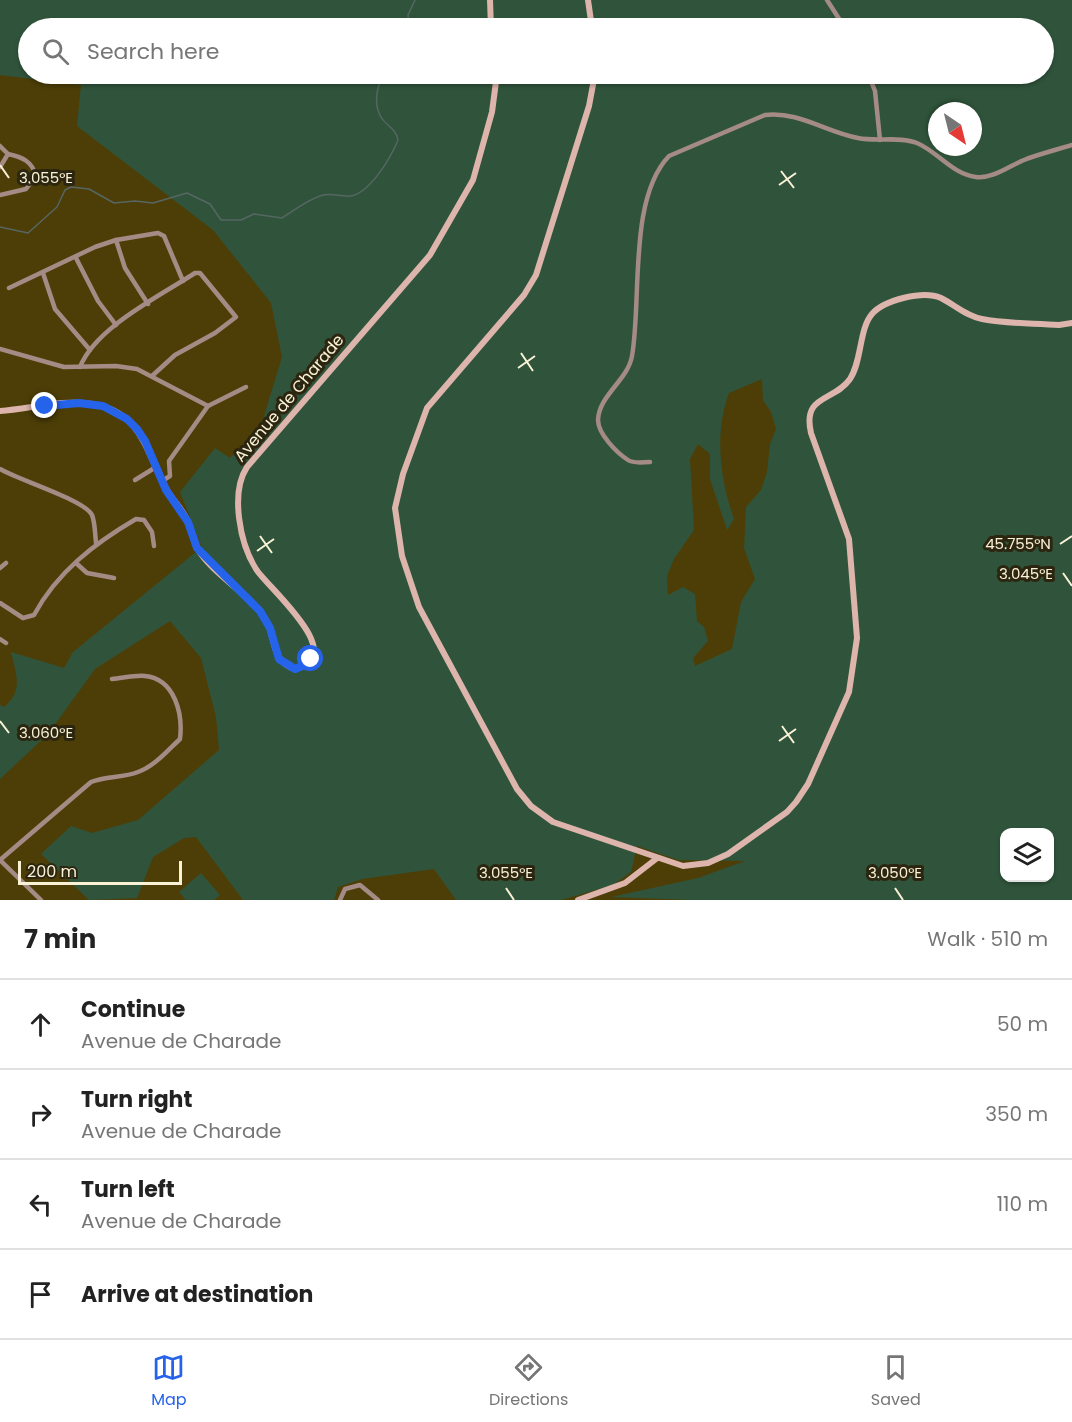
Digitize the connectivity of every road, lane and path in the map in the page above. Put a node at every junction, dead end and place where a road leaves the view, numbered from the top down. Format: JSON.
{"nodes":[{"id":1,"x":490,"y":0,"type":"edge"},
{"id":2,"x":588,"y":0,"type":"edge"},
{"id":3,"x":827,"y":0,"type":"edge"},
{"id":4,"x":491,"y":18,"type":"edge"},
{"id":5,"x":591,"y":18,"type":"edge"},
{"id":6,"x":839,"y":18,"type":"edge"},
{"id":7,"x":496,"y":84,"type":"edge"},
{"id":8,"x":593,"y":84,"type":"edge"},
{"id":9,"x":872,"y":84,"type":"edge"},
{"id":10,"x":880,"y":140,"type":"junction"},
{"id":11,"x":1072,"y":145,"type":"edge"},
{"id":12,"x":0,"y":146,"type":"edge"},
{"id":13,"x":8,"y":153,"type":"junction"},
{"id":14,"x":0,"y":167,"type":"edge"},
{"id":15,"x":0,"y":195,"type":"edge"},
{"id":16,"x":116,"y":240,"type":"junction"},
{"id":17,"x":76,"y":258,"type":"junction"},
{"id":18,"x":44,"y":273,"type":"junction"},
{"id":19,"x":183,"y":281,"type":"junction"},
{"id":20,"x":9,"y":288,"type":"dead end"},
{"id":21,"x":148,"y":304,"type":"junction"},
{"id":22,"x":1072,"y":323,"type":"edge"},
{"id":23,"x":116,"y":325,"type":"junction"},
{"id":24,"x":0,"y":349,"type":"edge"},
{"id":25,"x":90,"y":350,"type":"junction"},
{"id":26,"x":80,"y":367,"type":"junction"},
{"id":27,"x":152,"y":376,"type":"junction"},
{"id":28,"x":246,"y":387,"type":"dead end"},
{"id":29,"x":208,"y":406,"type":"junction"},
{"id":30,"x":0,"y":411,"type":"edge"},
{"id":31,"x":650,"y":462,"type":"dead end"},
{"id":32,"x":156,"y":467,"type":"junction"},
{"id":33,"x":0,"y":469,"type":"edge"},
{"id":34,"x":135,"y":480,"type":"dead end"},
{"id":35,"x":162,"y":481,"type":"junction"},
{"id":36,"x":96,"y":543,"type":"junction"},
{"id":37,"x":154,"y":546,"type":"dead end"},
{"id":38,"x":6,"y":563,"type":"dead end"},
{"id":39,"x":76,"y":563,"type":"junction"},
{"id":40,"x":0,"y":568,"type":"edge"},
{"id":41,"x":114,"y":578,"type":"dead end"},
{"id":42,"x":0,"y":603,"type":"edge"},
{"id":43,"x":0,"y":639,"type":"edge"},
{"id":44,"x":6,"y":643,"type":"dead end"},
{"id":45,"x":112,"y":680,"type":"dead end"},
{"id":46,"x":656,"y":859,"type":"junction"},
{"id":47,"x":0,"y":860,"type":"edge"},
{"id":48,"x":41,"y":900,"type":"edge"},
{"id":49,"x":340,"y":900,"type":"edge"},
{"id":50,"x":378,"y":900,"type":"edge"},
{"id":51,"x":578,"y":900,"type":"edge"}],
"edges":[{"from":1,"to":4,"type":"street"},
{"from":2,"to":5,"type":"street"},
{"from":3,"to":6,"type":"street"},
{"from":7,"to":35,"type":"street","name":"Avenue de Charade"},
{"from":8,"to":46,"type":"street"},
{"from":9,"to":10,"type":"street"},
{"from":10,"to":11,"type":"street"},
{"from":10,"to":31,"type":"street"},
{"from":12,"to":13,"type":"street"},
{"from":13,"to":14,"type":"street"},
{"from":13,"to":15,"type":"street"},
{"from":16,"to":17,"type":"street"},
{"from":16,"to":19,"type":"street"},
{"from":16,"to":21,"type":"street"},
{"from":17,"to":18,"type":"street"},
{"from":17,"to":23,"type":"street"},
{"from":18,"to":20,"type":"street"},
{"from":18,"to":25,"type":"street"},
{"from":19,"to":21,"type":"street"},
{"from":19,"to":27,"type":"street"},
{"from":21,"to":23,"type":"street"},
{"from":22,"to":46,"type":"street"},
{"from":23,"to":25,"type":"street"},
{"from":24,"to":26,"type":"street"},
{"from":25,"to":26,"type":"street"},
{"from":26,"to":27,"type":"street"},
{"from":27,"to":29,"type":"street"},
{"from":28,"to":29,"type":"street"},
{"from":29,"to":35,"type":"street"},
{"from":30,"to":32,"type":"street","name":"Avenue de Charade"},
{"from":32,"to":34,"type":"street"},
{"from":32,"to":35,"type":"street","name":"Avenue de Charade"},
{"from":33,"to":36,"type":"street"},
{"from":36,"to":37,"type":"street"},
{"from":36,"to":39,"type":"street"},
{"from":38,"to":40,"type":"street"},
{"from":39,"to":41,"type":"street"},
{"from":39,"to":42,"type":"street"},
{"from":43,"to":44,"type":"street"},
{"from":45,"to":47,"type":"street"},
{"from":46,"to":51,"type":"street"},
{"from":47,"to":48,"type":"street"},
{"from":49,"to":50,"type":"street"}]}
